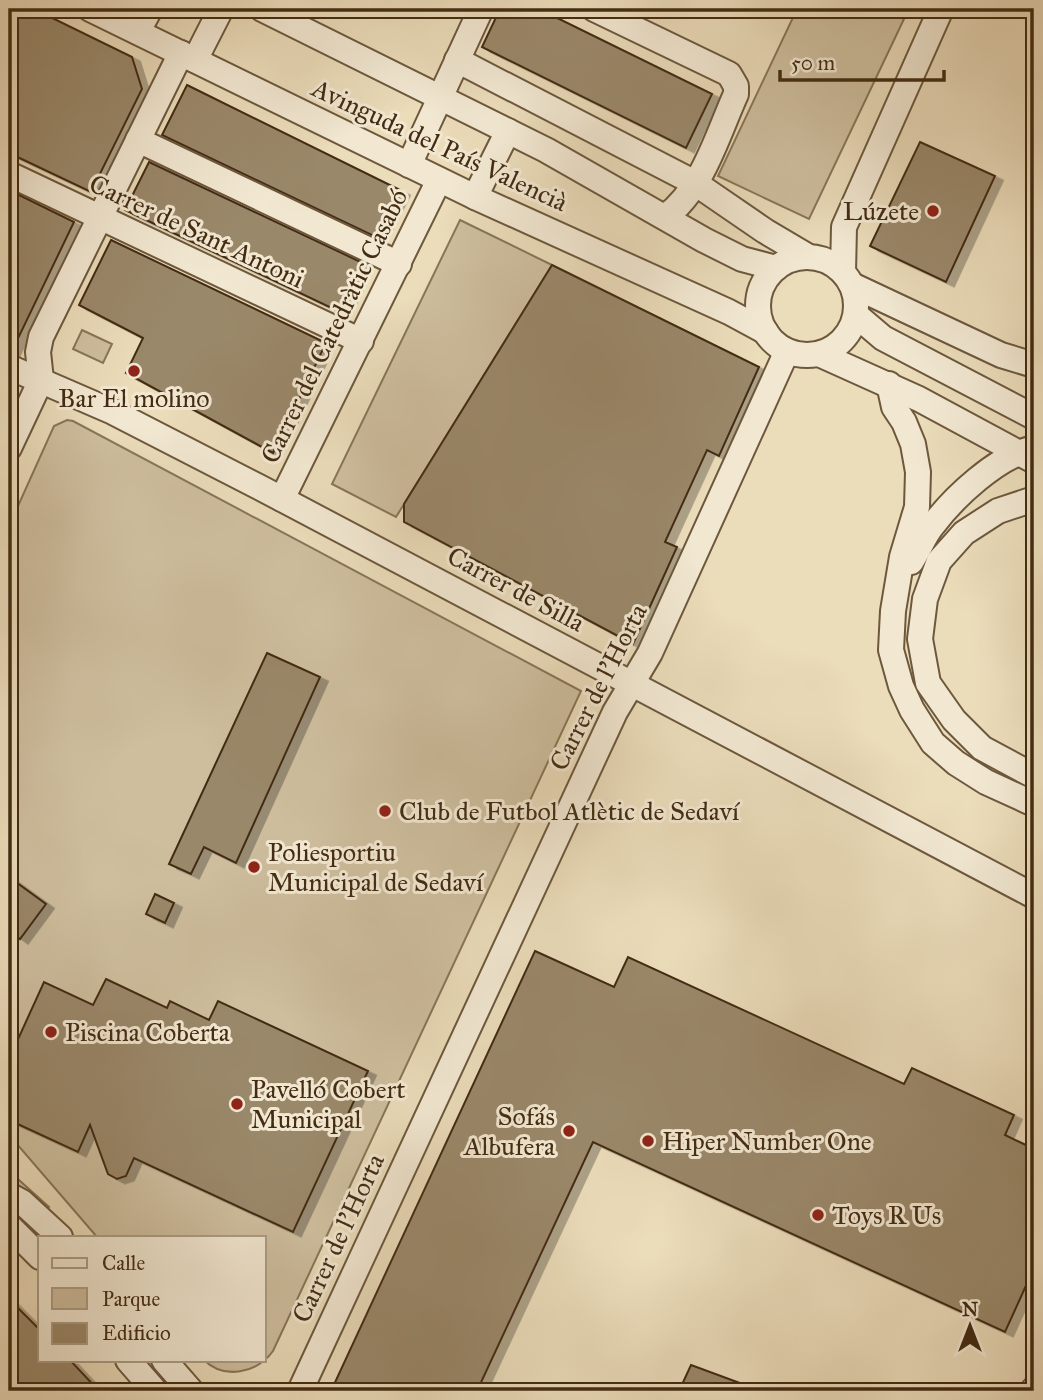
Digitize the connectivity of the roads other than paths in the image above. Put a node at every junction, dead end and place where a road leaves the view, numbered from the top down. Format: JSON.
{"nodes":[{"id":1,"x":90,"y":9,"type":"edge"},
{"id":2,"x":150,"y":9,"type":"edge"},
{"id":3,"x":221,"y":9,"type":"edge"},
{"id":4,"x":262,"y":9,"type":"edge"},
{"id":5,"x":481,"y":9,"type":"edge"},
{"id":6,"x":594,"y":9,"type":"edge"},
{"id":7,"x":941,"y":9,"type":"edge"},
{"id":8,"x":138,"y":31,"type":"junction"},
{"id":9,"x":188,"y":56,"type":"junction"},
{"id":10,"x":457,"y":60,"type":"junction"},
{"id":11,"x":439,"y":97,"type":"junction"},
{"id":12,"x":508,"y":131,"type":"junction"},
{"id":13,"x":138,"y":140,"type":"junction"},
{"id":14,"x":409,"y":166,"type":"junction"},
{"id":15,"x":9,"y":174,"type":"edge"},
{"id":16,"x":439,"y":180,"type":"junction"},
{"id":17,"x":695,"y":183,"type":"junction"},
{"id":18,"x":475,"y":197,"type":"junction"},
{"id":19,"x":665,"y":217,"type":"junction"},
{"id":20,"x":100,"y":218,"type":"junction"},
{"id":21,"x":844,"y":227,"type":"junction"},
{"id":22,"x":812,"y":257,"type":"junction"},
{"id":23,"x":399,"y":264,"type":"junction"},
{"id":24,"x":776,"y":268,"type":"junction"},
{"id":25,"x":847,"y":279,"type":"junction"},
{"id":26,"x":856,"y":315,"type":"junction"},
{"id":27,"x":765,"y":332,"type":"junction"},
{"id":28,"x":361,"y":341,"type":"junction"},
{"id":29,"x":787,"y":351,"type":"junction"},
{"id":30,"x":819,"y":354,"type":"junction"},
{"id":31,"x":1034,"y":365,"type":"edge"},
{"id":32,"x":9,"y":367,"type":"edge"},
{"id":33,"x":41,"y":380,"type":"junction"},
{"id":34,"x":889,"y":384,"type":"junction"},
{"id":35,"x":1034,"y":417,"type":"edge"},
{"id":36,"x":9,"y":448,"type":"edge"},
{"id":37,"x":1029,"y":454,"type":"edge"},
{"id":38,"x":282,"y":499,"type":"junction"},
{"id":39,"x":1034,"y":499,"type":"edge"},
{"id":40,"x":900,"y":577,"type":"junction"},
{"id":41,"x":632,"y":683,"type":"junction"},
{"id":42,"x":1034,"y":776,"type":"edge"},
{"id":43,"x":1034,"y":804,"type":"edge"},
{"id":44,"x":1034,"y":896,"type":"edge"},
{"id":45,"x":9,"y":1195,"type":"edge"},
{"id":46,"x":9,"y":1226,"type":"edge"},
{"id":47,"x":59,"y":1236,"type":"edge"},
{"id":48,"x":38,"y":1255,"type":"edge"},
{"id":49,"x":130,"y":1362,"type":"edge"},
{"id":50,"x":166,"y":1362,"type":"edge"},
{"id":51,"x":155,"y":1391,"type":"edge"},
{"id":52,"x":191,"y":1391,"type":"edge"},
{"id":53,"x":300,"y":1391,"type":"edge"}],
"edges":[{"from":1,"to":8,"type":"street","name":"Avinguda del País Valencià"},
{"from":2,"to":8,"type":"street"},
{"from":3,"to":9,"type":"street"},
{"from":4,"to":11,"type":"street","name":"Avinguda del País Valencià"},
{"from":5,"to":10,"type":"street","name":"Avinguda del País Valencià"},
{"from":6,"to":17,"type":"street"},
{"from":7,"to":21,"type":"street"},
{"from":8,"to":9,"type":"street","name":"Avinguda del País Valencià"},
{"from":9,"to":13,"type":"street"},
{"from":9,"to":14,"type":"street","name":"Avinguda del País Valencià"},
{"from":10,"to":11,"type":"street","name":"Avinguda del País Valencià"},
{"from":10,"to":17,"type":"street"},
{"from":11,"to":12,"type":"street","name":"Avinguda del País Valencià"},
{"from":11,"to":14,"type":"street"},
{"from":12,"to":18,"type":"street"},
{"from":12,"to":19,"type":"street","name":"Avinguda del País Valencià"},
{"from":13,"to":20,"type":"street"},
{"from":13,"to":23,"type":"street"},
{"from":14,"to":16,"type":"street","name":"Avinguda del País Valencià"},
{"from":15,"to":20,"type":"street","name":"Carrer de Sant Antoni"},
{"from":16,"to":18,"type":"street","name":"Avinguda del País Valencià"},
{"from":16,"to":23,"type":"street","name":"Carrer del Catedràtic Casabó"},
{"from":17,"to":19,"type":"street"},
{"from":17,"to":22,"type":"street"},
{"from":18,"to":27,"type":"street","name":"Avinguda del País Valencià"},
{"from":19,"to":24,"type":"street","name":"Avinguda del País Valencià"},
{"from":20,"to":28,"type":"street","name":"Carrer de Sant Antoni"},
{"from":20,"to":33,"type":"street"},
{"from":21,"to":22,"type":"street"},
{"from":21,"to":25,"type":"street"},
{"from":22,"to":24,"type":"street"},
{"from":22,"to":25,"type":"street"},
{"from":23,"to":28,"type":"street","name":"Carrer del Catedràtic Casabó"},
{"from":24,"to":27,"type":"street"},
{"from":25,"to":26,"type":"street"},
{"from":25,"to":31,"type":"street"},
{"from":26,"to":30,"type":"street"},
{"from":26,"to":35,"type":"street"},
{"from":27,"to":29,"type":"street"},
{"from":28,"to":38,"type":"street","name":"Carrer del Catedràtic Casabó"},
{"from":29,"to":30,"type":"street"},
{"from":29,"to":41,"type":"street","name":"Carrer de l'Horta"},
{"from":30,"to":34,"type":"street"},
{"from":32,"to":33,"type":"street","name":"Carrer de Silla"},
{"from":33,"to":36,"type":"street"},
{"from":33,"to":38,"type":"street","name":"Carrer de Silla"},
{"from":34,"to":37,"type":"street"},
{"from":34,"to":40,"type":"street"},
{"from":37,"to":40,"type":"street"},
{"from":38,"to":41,"type":"street","name":"Carrer de Silla"},
{"from":39,"to":42,"type":"street"},
{"from":40,"to":43,"type":"street"},
{"from":41,"to":44,"type":"street","name":"Carrer de Silla"},
{"from":41,"to":53,"type":"street","name":"Carrer de l'Horta"},
{"from":45,"to":47,"type":"street"},
{"from":46,"to":48,"type":"street"},
{"from":49,"to":51,"type":"street"},
{"from":50,"to":52,"type":"street"}]}
